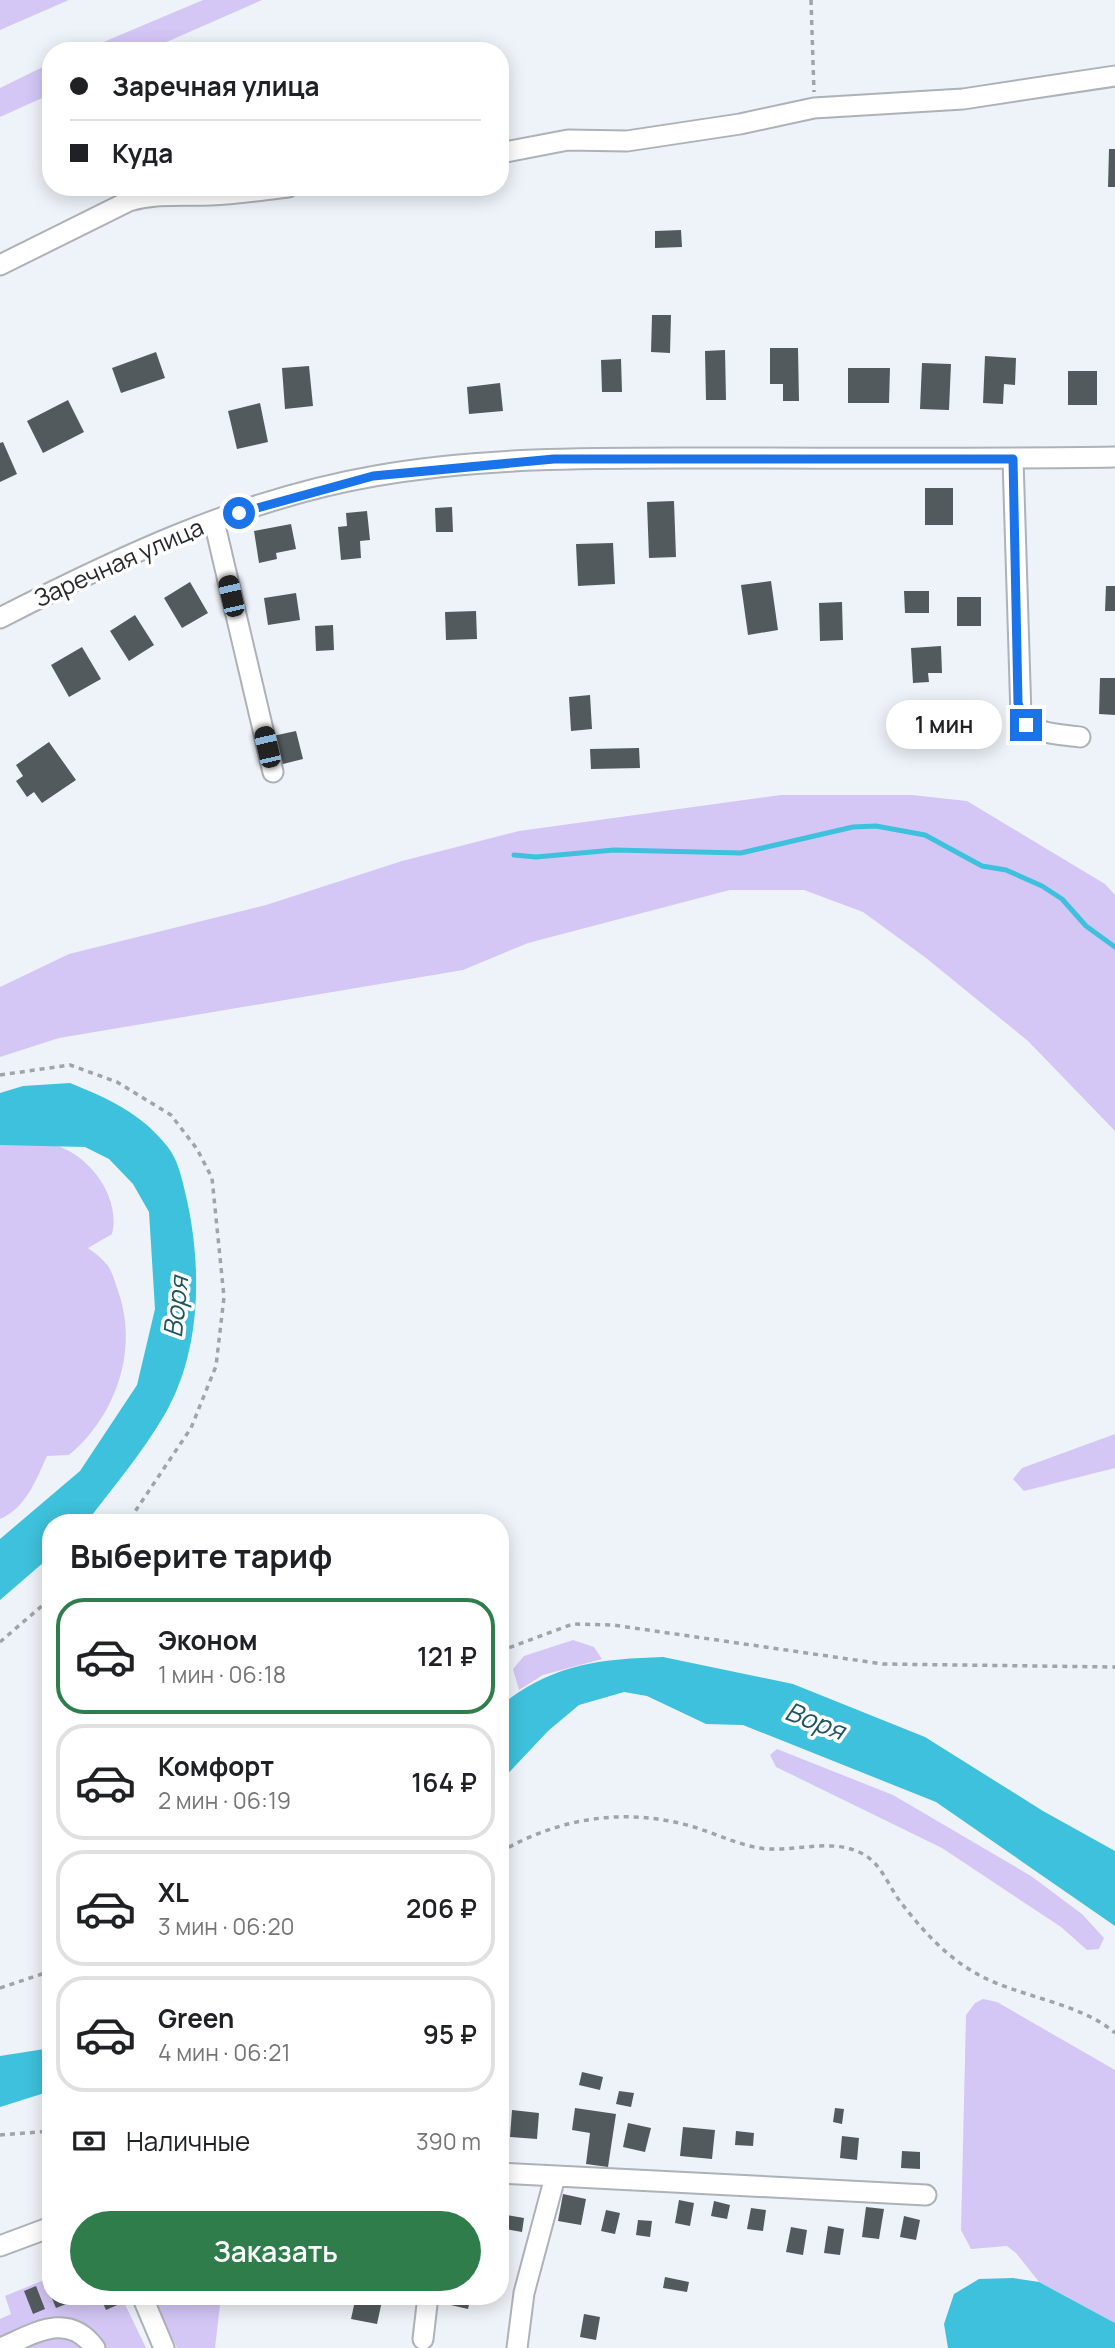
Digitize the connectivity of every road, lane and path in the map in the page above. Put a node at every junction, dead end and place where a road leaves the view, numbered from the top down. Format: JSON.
{"nodes":[{"id":1,"x":811,"y":0,"type":"edge"},
{"id":2,"x":1115,"y":76,"type":"edge"},
{"id":3,"x":814,"y":108,"type":"junction"},
{"id":4,"x":509,"y":151,"type":"edge"},
{"id":5,"x":147,"y":196,"type":"edge"},
{"id":6,"x":0,"y":265,"type":"edge"},
{"id":7,"x":1115,"y":457,"type":"edge"},
{"id":8,"x":1013,"y":459,"type":"junction"},
{"id":9,"x":214,"y":521,"type":"junction"},
{"id":10,"x":0,"y":618,"type":"edge"},
{"id":11,"x":1080,"y":737,"type":"dead end"},
{"id":12,"x":273,"y":772,"type":"dead end"},
{"id":13,"x":0,"y":1075,"type":"edge"},
{"id":14,"x":133,"y":1514,"type":"edge"},
{"id":15,"x":42,"y":1606,"type":"edge"},
{"id":16,"x":0,"y":1642,"type":"edge"},
{"id":17,"x":509,"y":1648,"type":"edge"},
{"id":18,"x":1115,"y":1667,"type":"edge"},
{"id":19,"x":509,"y":1848,"type":"edge"},
{"id":20,"x":42,"y":1974,"type":"edge"},
{"id":21,"x":0,"y":1988,"type":"edge"},
{"id":22,"x":1115,"y":2034,"type":"edge"},
{"id":23,"x":42,"y":2132,"type":"edge"},
{"id":24,"x":0,"y":2136,"type":"edge"},
{"id":25,"x":509,"y":2174,"type":"edge"},
{"id":26,"x":555,"y":2177,"type":"junction"},
{"id":27,"x":926,"y":2194,"type":"dead end"},
{"id":28,"x":42,"y":2230,"type":"edge"},
{"id":29,"x":0,"y":2246,"type":"edge"},
{"id":30,"x":146,"y":2305,"type":"edge"},
{"id":31,"x":427,"y":2305,"type":"edge"},
{"id":32,"x":423,"y":2339,"type":"dead end"},
{"id":33,"x":1,"y":2348,"type":"edge"},
{"id":34,"x":95,"y":2348,"type":"edge"},
{"id":35,"x":164,"y":2348,"type":"edge"},
{"id":36,"x":517,"y":2348,"type":"edge"}],
"edges":[{"from":1,"to":3,"type":"path"},
{"from":2,"to":3,"type":"street"},
{"from":3,"to":4,"type":"street"},
{"from":5,"to":6,"type":"street"},
{"from":7,"to":8,"type":"street","name":"Заречная улица"},
{"from":8,"to":9,"type":"street","name":"Заречная улица"},
{"from":8,"to":11,"type":"street"},
{"from":9,"to":10,"type":"street","name":"Заречная улица"},
{"from":9,"to":12,"type":"street"},
{"from":13,"to":14,"type":"path"},
{"from":15,"to":16,"type":"path"},
{"from":17,"to":18,"type":"path"},
{"from":19,"to":22,"type":"path"},
{"from":20,"to":21,"type":"path"},
{"from":23,"to":24,"type":"path"},
{"from":25,"to":26,"type":"street"},
{"from":26,"to":27,"type":"street"},
{"from":26,"to":36,"type":"street"},
{"from":28,"to":29,"type":"street"},
{"from":30,"to":35,"type":"street"},
{"from":31,"to":32,"type":"street"},
{"from":33,"to":34,"type":"street"}]}
